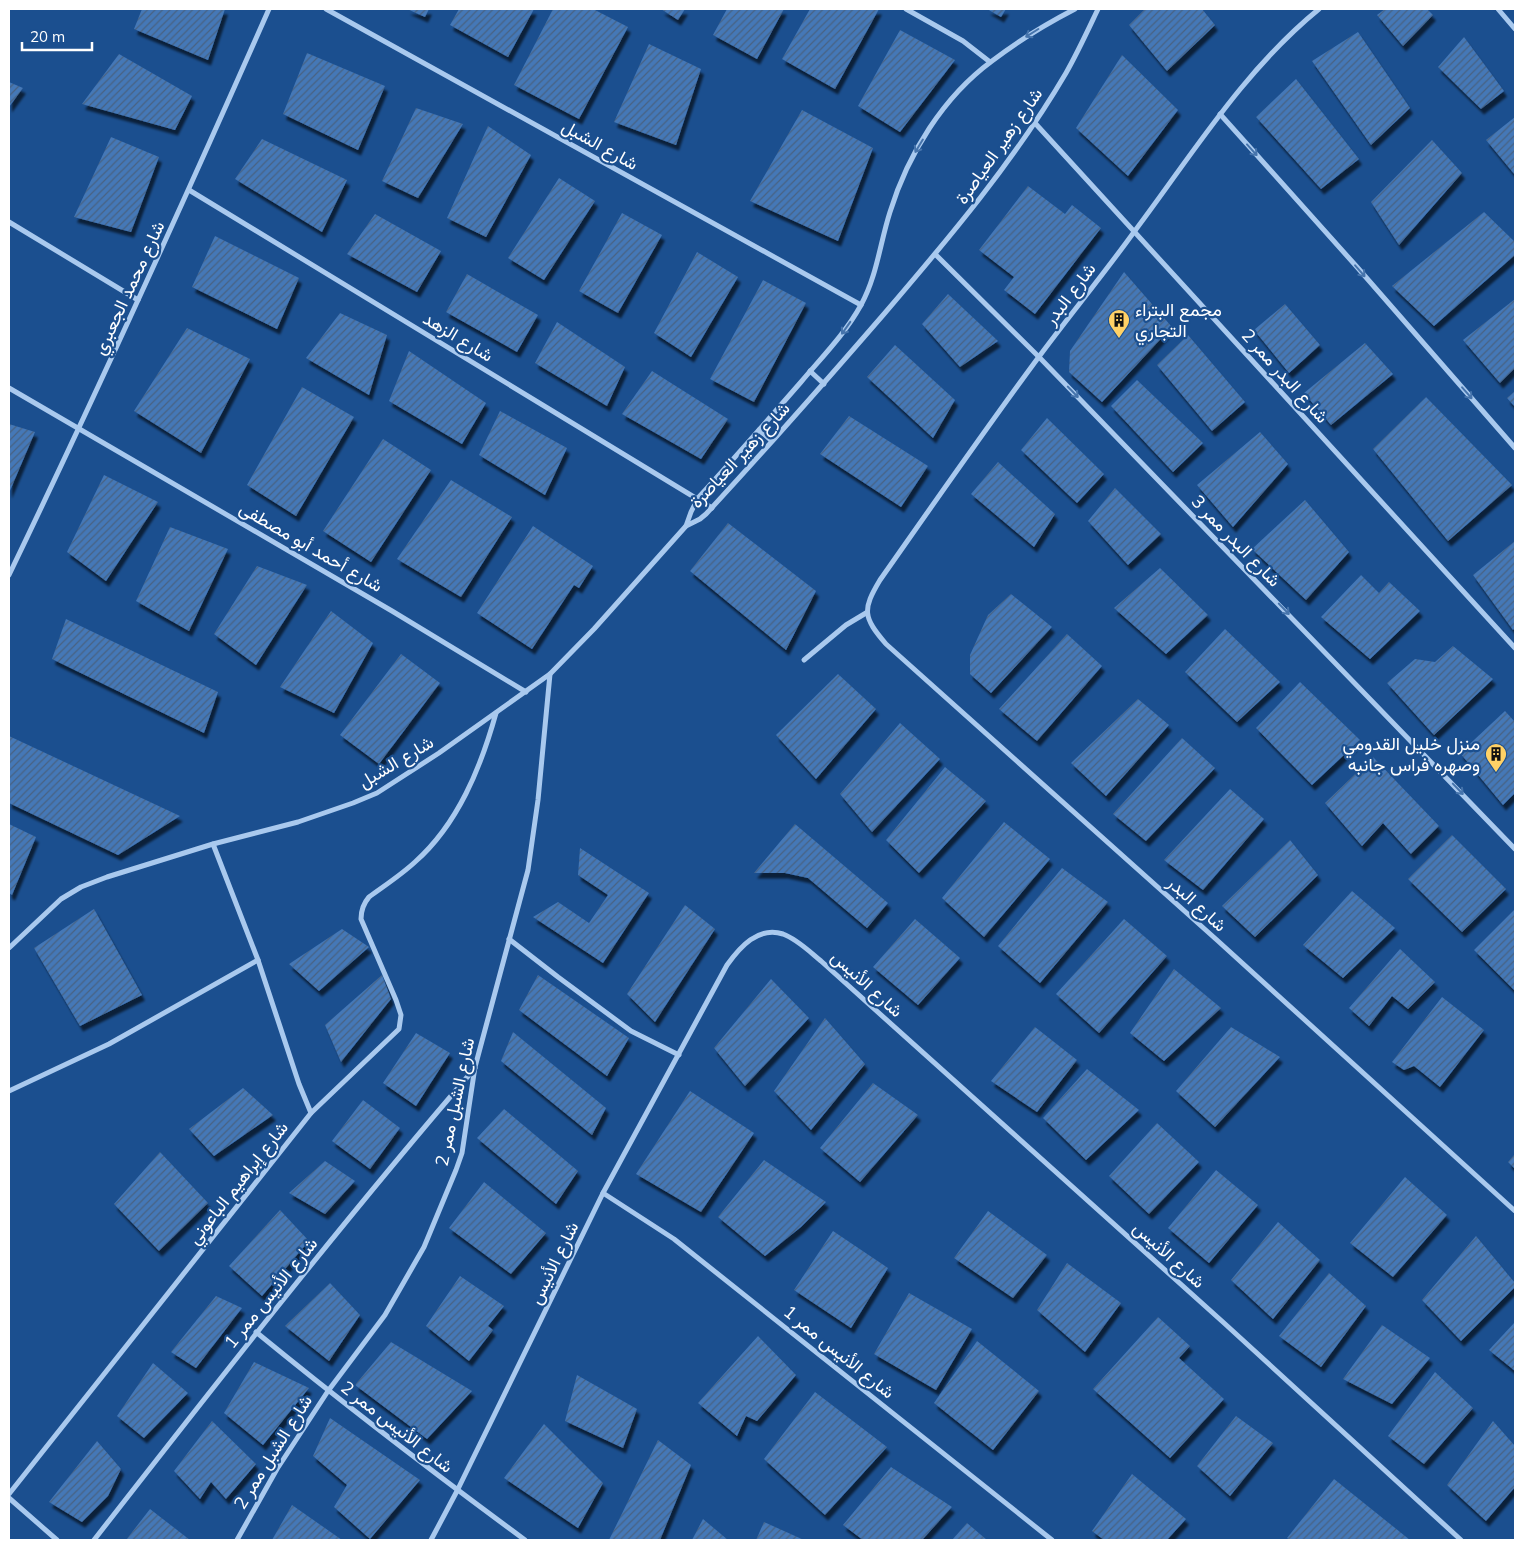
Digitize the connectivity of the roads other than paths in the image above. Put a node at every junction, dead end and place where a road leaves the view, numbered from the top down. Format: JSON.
{"nodes":[{"id":1,"x":269,"y":9,"type":"edge"},
{"id":2,"x":326,"y":9,"type":"edge"},
{"id":3,"x":906,"y":9,"type":"edge"},
{"id":4,"x":1075,"y":9,"type":"edge"},
{"id":5,"x":1098,"y":9,"type":"edge"},
{"id":6,"x":1319,"y":9,"type":"edge"},
{"id":7,"x":1498,"y":9,"type":"edge"},
{"id":8,"x":1515,"y":29,"type":"edge"},
{"id":9,"x":990,"y":62,"type":"junction"},
{"id":10,"x":1220,"y":114,"type":"junction"},
{"id":11,"x":1034,"y":122,"type":"junction"},
{"id":12,"x":189,"y":190,"type":"junction"},
{"id":13,"x":9,"y":222,"type":"edge"},
{"id":14,"x":1135,"y":232,"type":"junction"},
{"id":15,"x":935,"y":254,"type":"junction"},
{"id":16,"x":138,"y":300,"type":"junction"},
{"id":17,"x":861,"y":305,"type":"junction"},
{"id":18,"x":1039,"y":357,"type":"junction"},
{"id":19,"x":810,"y":371,"type":"junction"},
{"id":20,"x":824,"y":384,"type":"junction"},
{"id":21,"x":9,"y":388,"type":"edge"},
{"id":22,"x":80,"y":428,"type":"junction"},
{"id":23,"x":760,"y":430,"type":"junction"},
{"id":24,"x":772,"y":441,"type":"junction"},
{"id":25,"x":1515,"y":448,"type":"edge"},
{"id":26,"x":698,"y":498,"type":"junction"},
{"id":27,"x":712,"y":508,"type":"junction"},
{"id":28,"x":686,"y":526,"type":"junction"},
{"id":29,"x":9,"y":575,"type":"edge"},
{"id":30,"x":866,"y":613,"type":"junction"},
{"id":31,"x":1515,"y":648,"type":"edge"},
{"id":32,"x":804,"y":660,"type":"dead end"},
{"id":33,"x":550,"y":674,"type":"junction"},
{"id":34,"x":526,"y":692,"type":"junction"},
{"id":35,"x":496,"y":713,"type":"junction"},
{"id":36,"x":213,"y":844,"type":"junction"},
{"id":37,"x":1515,"y":849,"type":"edge"},
{"id":38,"x":509,"y":938,"type":"junction"},
{"id":39,"x":9,"y":948,"type":"edge"},
{"id":40,"x":258,"y":960,"type":"junction"},
{"id":41,"x":679,"y":1055,"type":"junction"},
{"id":42,"x":475,"y":1067,"type":"junction"},
{"id":43,"x":9,"y":1091,"type":"edge"},
{"id":44,"x":311,"y":1113,"type":"junction"},
{"id":45,"x":603,"y":1194,"type":"junction"},
{"id":46,"x":1515,"y":1211,"type":"edge"},
{"id":47,"x":256,"y":1332,"type":"junction"},
{"id":48,"x":328,"y":1391,"type":"junction"},
{"id":49,"x":458,"y":1491,"type":"junction"},
{"id":50,"x":9,"y":1494,"type":"edge"},
{"id":51,"x":9,"y":1498,"type":"edge"},
{"id":52,"x":57,"y":1540,"type":"edge"},
{"id":53,"x":94,"y":1540,"type":"edge"},
{"id":54,"x":237,"y":1540,"type":"edge"},
{"id":55,"x":431,"y":1540,"type":"edge"},
{"id":56,"x":525,"y":1540,"type":"edge"},
{"id":57,"x":1052,"y":1540,"type":"edge"},
{"id":58,"x":1461,"y":1540,"type":"edge"}],
"edges":[{"from":1,"to":12,"type":"street","name":"شارع محمد الجعبري"},
{"from":2,"to":17,"type":"street","name":"شارع الشبل"},
{"from":3,"to":9,"type":"street"},
{"from":4,"to":9,"type":"street","name":"شارع زهير العياصرة","one_way":true},
{"from":5,"to":11,"type":"street","name":"شارع زهير العياصرة"},
{"from":6,"to":10,"type":"street","name":"شارع البدر"},
{"from":7,"to":8,"type":"street"},
{"from":9,"to":17,"type":"street","name":"شارع زهير العياصرة","one_way":true},
{"from":10,"to":14,"type":"street","name":"شارع البدر"},
{"from":10,"to":25,"type":"street","one_way":true},
{"from":11,"to":14,"type":"street","name":"شارع البدر ممر 2"},
{"from":11,"to":15,"type":"street","name":"شارع زهير العياصرة"},
{"from":12,"to":16,"type":"street","name":"شارع محمد الجعبري"},
{"from":12,"to":26,"type":"street","name":"شارع الزهد"},
{"from":13,"to":16,"type":"street"},
{"from":14,"to":18,"type":"street","name":"شارع البدر"},
{"from":14,"to":31,"type":"street","name":"شارع البدر ممر 2"},
{"from":15,"to":18,"type":"street","name":"شارع البدر ممر 3"},
{"from":15,"to":20,"type":"street","name":"شارع زهير العياصرة"},
{"from":16,"to":22,"type":"street","name":"شارع محمد الجعبري"},
{"from":17,"to":19,"type":"street","name":"شارع زهير العياصرة","one_way":true},
{"from":18,"to":30,"type":"street","name":"شارع البدر"},
{"from":18,"to":37,"type":"street","name":"شارع البدر ممر 3","one_way":true},
{"from":19,"to":20,"type":"street"},
{"from":19,"to":23,"type":"street","name":"شارع زهير العياصرة"},
{"from":20,"to":24,"type":"street","name":"شارع زهير العياصرة"},
{"from":21,"to":22,"type":"street","name":"شارع أحمد أبو مصطفى"},
{"from":22,"to":29,"type":"street","name":"شارع محمد الجعبري"},
{"from":22,"to":34,"type":"street","name":"شارع أحمد أبو مصطفى"},
{"from":23,"to":24,"type":"street"},
{"from":23,"to":26,"type":"street","name":"شارع زهير العياصرة"},
{"from":24,"to":27,"type":"street","name":"شارع زهير العياصرة"},
{"from":26,"to":27,"type":"street","name":"شارع الزهد"},
{"from":26,"to":28,"type":"street","name":"شارع زهير العياصرة"},
{"from":27,"to":28,"type":"street","name":"شارع زهير العياصرة"},
{"from":28,"to":33,"type":"street","name":"شارع الشبل"},
{"from":30,"to":32,"type":"street"},
{"from":30,"to":46,"type":"street","name":"شارع البدر"},
{"from":33,"to":34,"type":"street","name":"شارع الشبل"},
{"from":33,"to":38,"type":"street","name":"شارع الشبل ممر 2"},
{"from":34,"to":35,"type":"street","name":"شارع الشبل"},
{"from":35,"to":36,"type":"street","name":"شارع الشبل"},
{"from":35,"to":44,"type":"street"},
{"from":36,"to":39,"type":"street","name":"شارع الشبل"},
{"from":36,"to":40,"type":"street","name":"شارع إبراهيم الباعوني"},
{"from":38,"to":41,"type":"street"},
{"from":38,"to":42,"type":"street","name":"شارع الشبل ممر 2"},
{"from":40,"to":43,"type":"street"},
{"from":40,"to":44,"type":"street","name":"شارع إبراهيم الباعوني"},
{"from":41,"to":45,"type":"street","name":"شارع الأنيس"},
{"from":41,"to":58,"type":"street","name":"شارع الأنيس"},
{"from":42,"to":47,"type":"street","name":"شارع الأنيس ممر 1"},
{"from":42,"to":48,"type":"street","name":"شارع الشبل ممر 2"},
{"from":44,"to":50,"type":"street","name":"شارع إبراهيم الباعوني"},
{"from":45,"to":49,"type":"street","name":"شارع الأنيس"},
{"from":45,"to":57,"type":"street","name":"شارع الأنيس ممر 1"},
{"from":47,"to":48,"type":"street","name":"شارع الأنيس ممر 2"},
{"from":47,"to":53,"type":"street","name":"شارع الأنيس ممر 1"},
{"from":48,"to":49,"type":"street","name":"شارع الأنيس ممر 2"},
{"from":48,"to":54,"type":"street","name":"شارع الشبل ممر 2"},
{"from":49,"to":55,"type":"street","name":"شارع الأنيس"},
{"from":49,"to":56,"type":"street","name":"شارع الأنيس ممر 2"},
{"from":51,"to":52,"type":"street"}]}
